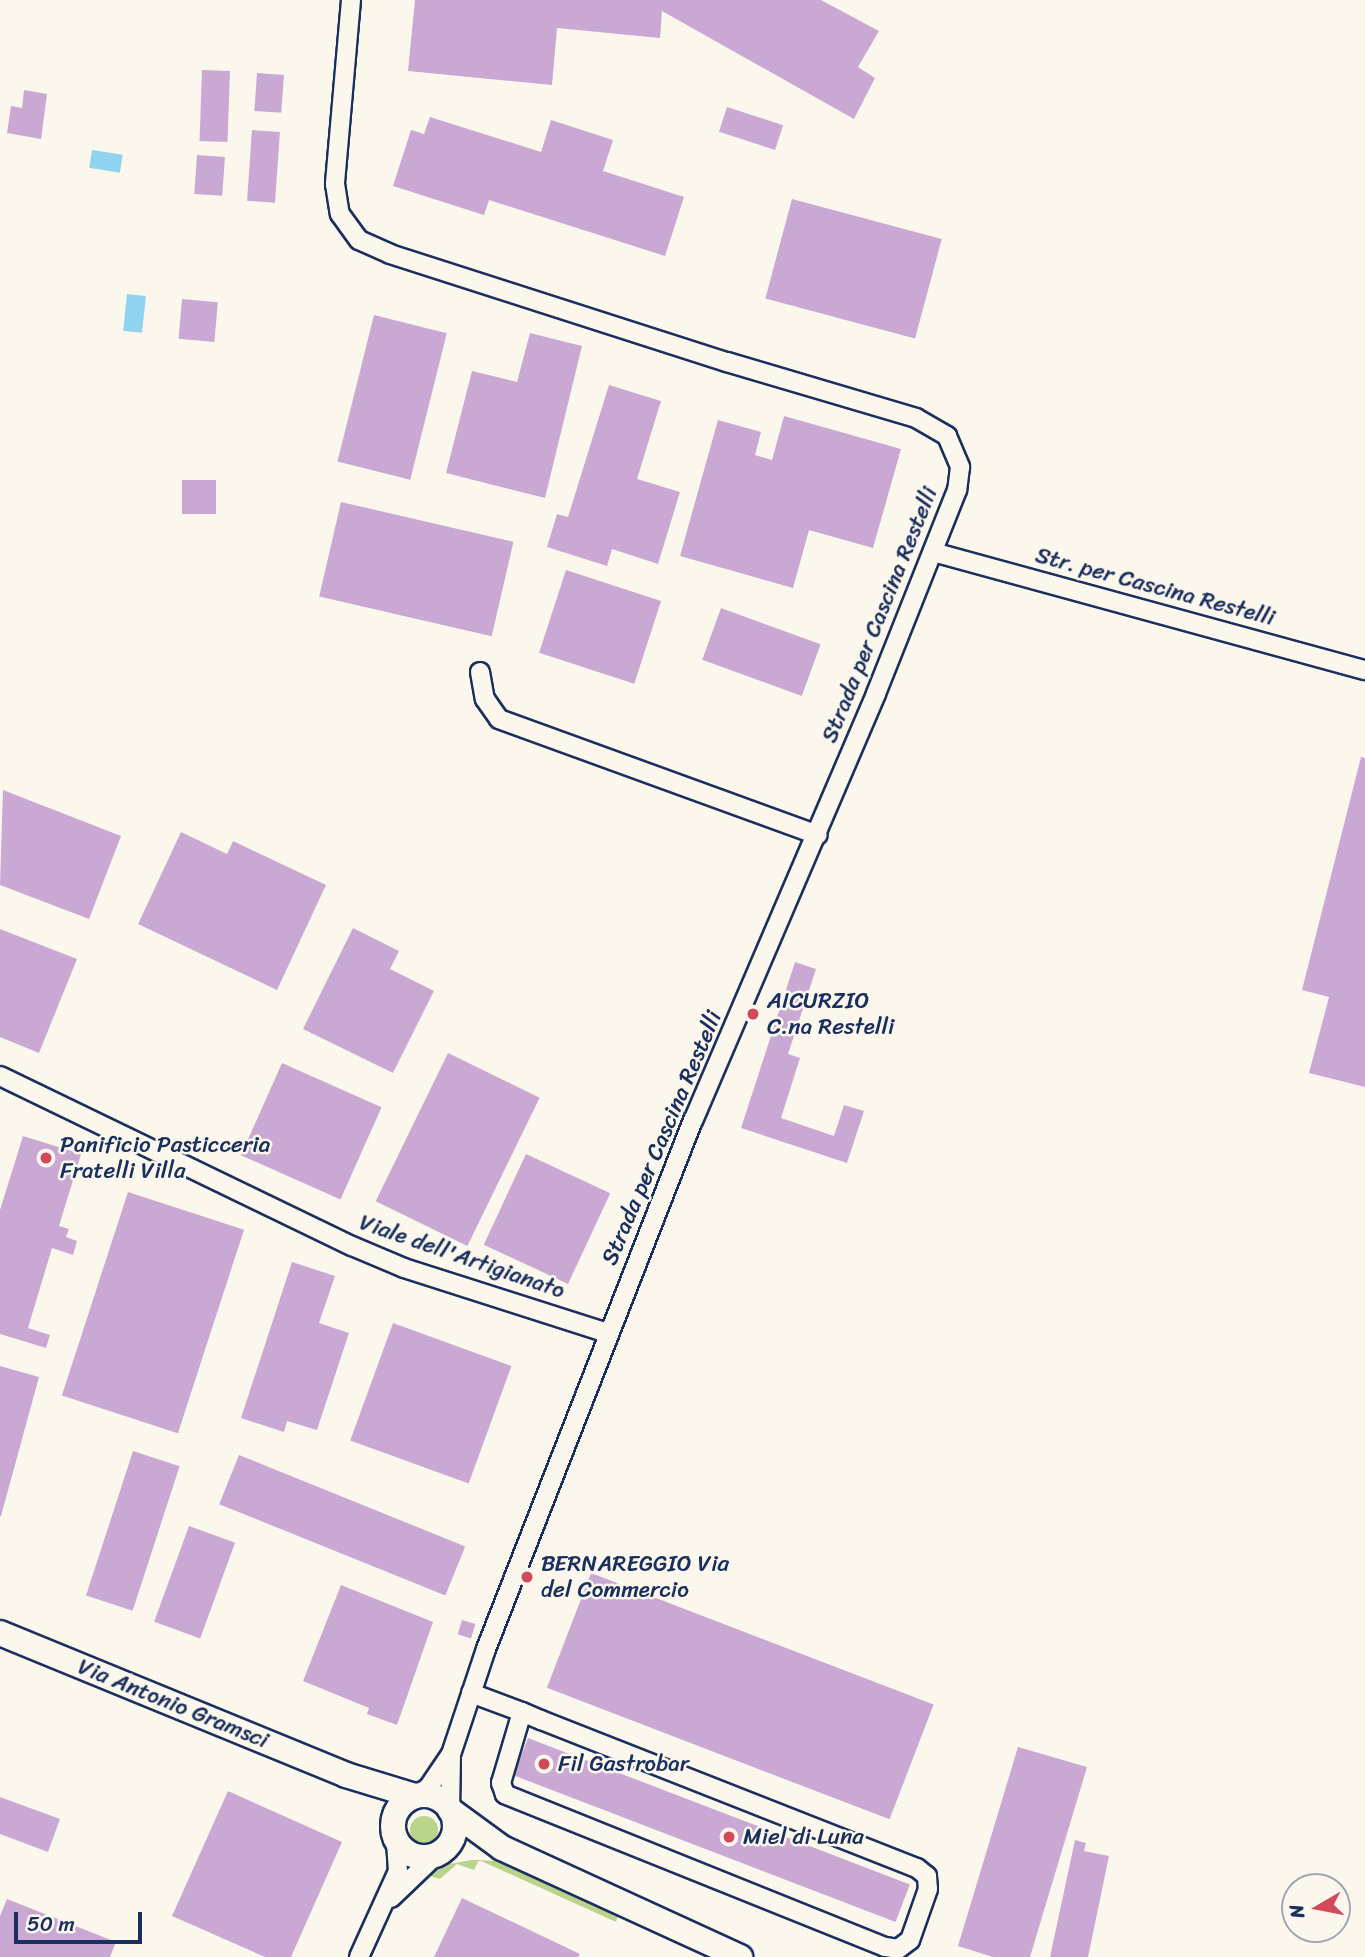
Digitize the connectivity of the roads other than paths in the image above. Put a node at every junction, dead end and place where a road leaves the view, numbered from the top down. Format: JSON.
{"nodes":[{"id":1,"x":351,"y":0,"type":"edge"},
{"id":2,"x":933,"y":552,"type":"junction"},
{"id":3,"x":1365,"y":670,"type":"edge"},
{"id":4,"x":480,"y":673,"type":"dead end"},
{"id":5,"x":818,"y":835,"type":"junction"},
{"id":6,"x":0,"y":1076,"type":"edge"},
{"id":7,"x":608,"y":1333,"type":"junction"},
{"id":8,"x":0,"y":1633,"type":"edge"},
{"id":9,"x":471,"y":1693,"type":"junction"},
{"id":10,"x":522,"y":1712,"type":"junction"},
{"id":11,"x":451,"y":1754,"type":"junction"},
{"id":12,"x":346,"y":1775,"type":"junction"},
{"id":13,"x":415,"y":1796,"type":"junction"},
{"id":14,"x":450,"y":1810,"type":"junction"},
{"id":15,"x":395,"y":1837,"type":"junction"},
{"id":16,"x":502,"y":1848,"type":"junction"},
{"id":17,"x":437,"y":1854,"type":"junction"},
{"id":18,"x":387,"y":1903,"type":"junction"},
{"id":19,"x":359,"y":1957,"type":"edge"},
{"id":20,"x":740,"y":1957,"type":"edge"}],
"edges":[{"from":1,"to":2,"type":"street","name":"Strada per Cascina Restelli"},
{"from":2,"to":3,"type":"street","name":"Str. per Cascina Restelli"},
{"from":2,"to":5,"type":"street","name":"Strada per Cascina Restelli"},
{"from":4,"to":5,"type":"street"},
{"from":5,"to":7,"type":"street","name":"Strada per Cascina Restelli"},
{"from":6,"to":7,"type":"street","name":"Viale dell'Artigianato"},
{"from":7,"to":9,"type":"street","name":"Strada per Cascina Restelli"},
{"from":8,"to":12,"type":"street","name":"Via Antonio Gramsci"},
{"from":9,"to":10,"type":"street"},
{"from":9,"to":11,"type":"street","name":"Strada per Cascina Restelli"},
{"from":10,"to":10,"type":"street"},
{"from":11,"to":13,"type":"street"},
{"from":11,"to":14,"type":"street"},
{"from":12,"to":13,"type":"street","name":"Via Antonio Gramsci"},
{"from":12,"to":15,"type":"street","name":"Via Antonio Gramsci"},
{"from":13,"to":14,"type":"street"},
{"from":13,"to":15,"type":"street"},
{"from":14,"to":16,"type":"street"},
{"from":14,"to":17,"type":"street"},
{"from":15,"to":17,"type":"street"},
{"from":15,"to":18,"type":"street"},
{"from":16,"to":17,"type":"street"},
{"from":16,"to":20,"type":"street"},
{"from":17,"to":18,"type":"street"},
{"from":18,"to":19,"type":"street"}]}
